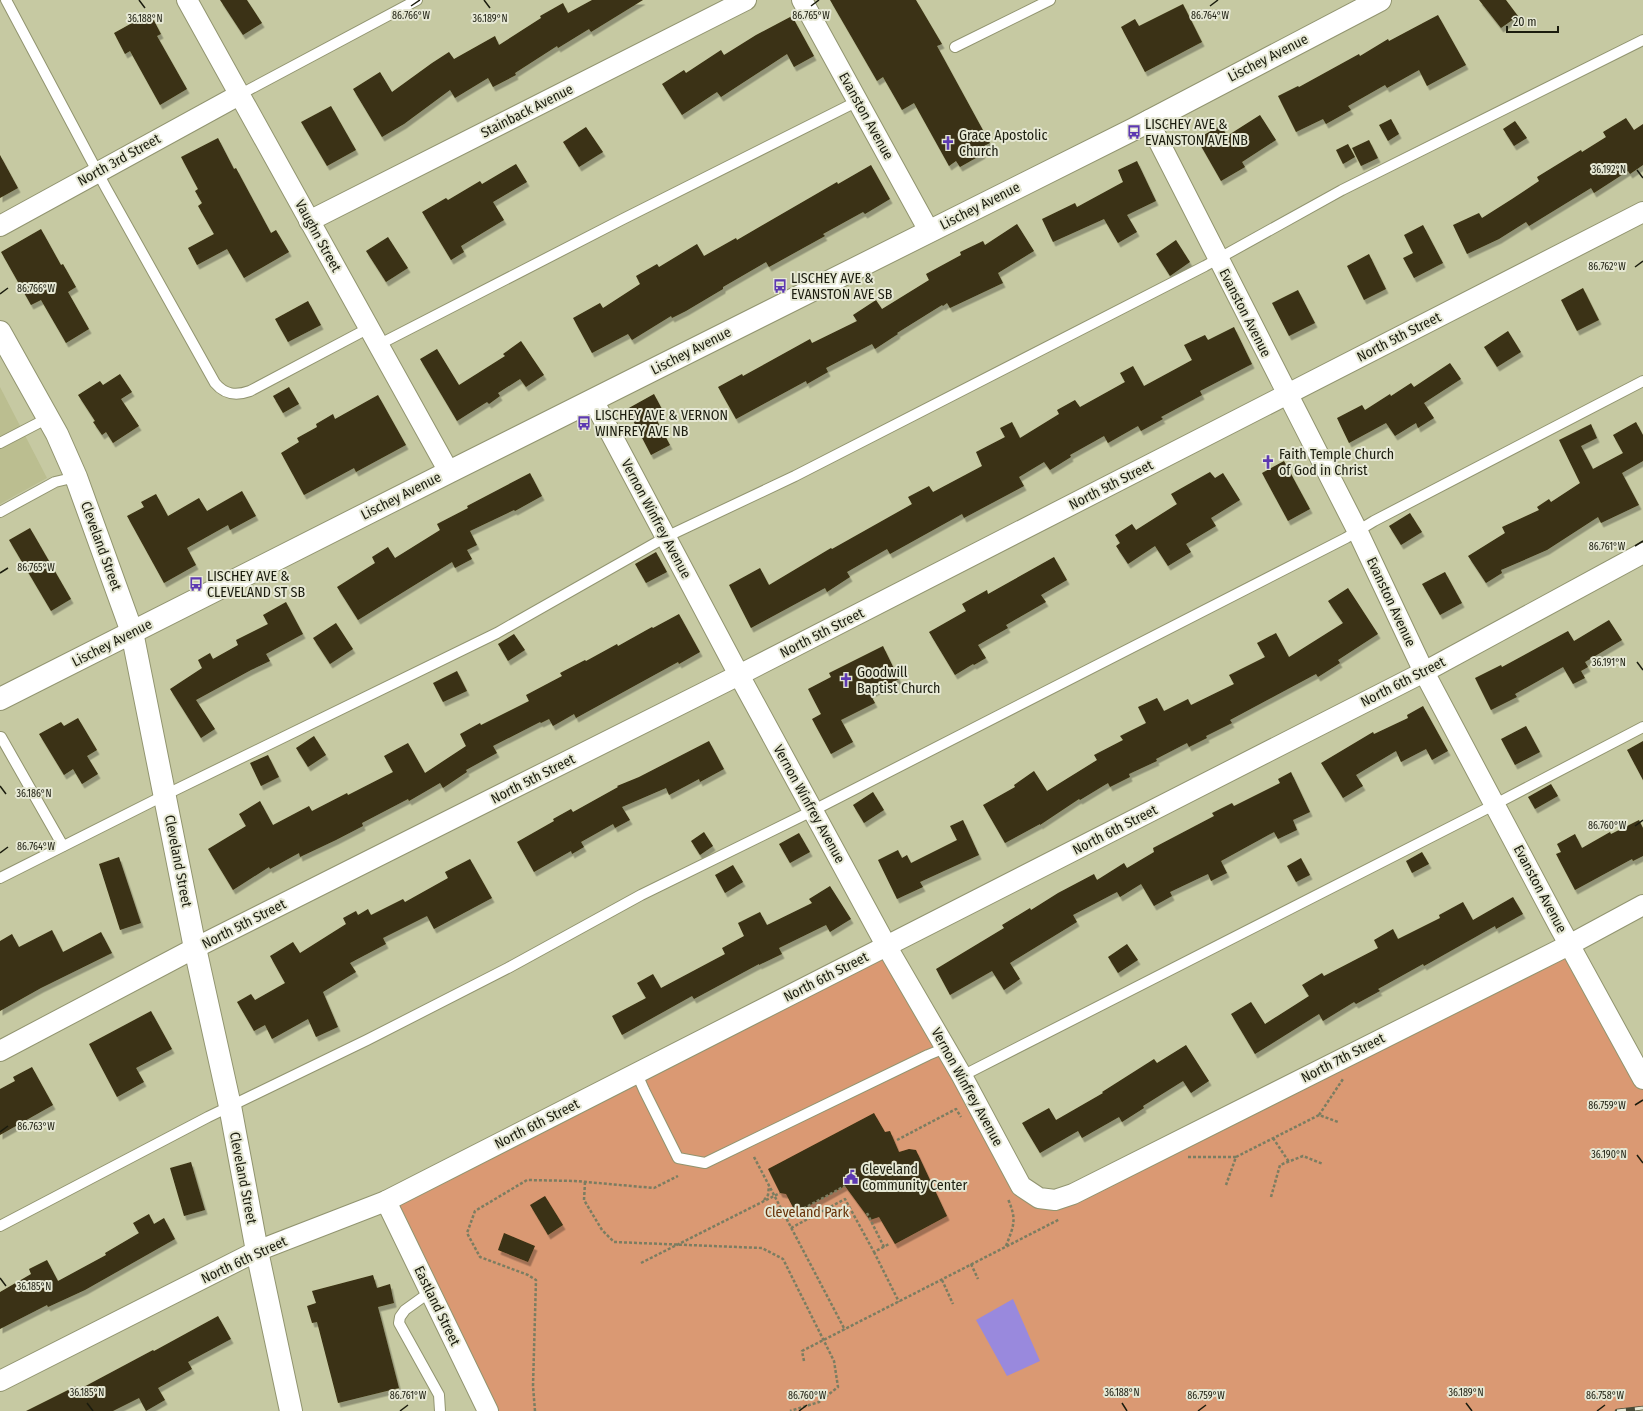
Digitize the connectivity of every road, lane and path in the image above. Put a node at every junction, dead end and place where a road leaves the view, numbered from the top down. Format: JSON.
{"nodes":[{"id":1,"x":6,"y":0,"type":"edge"},
{"id":2,"x":187,"y":0,"type":"edge"},
{"id":3,"x":417,"y":0,"type":"edge"},
{"id":4,"x":746,"y":0,"type":"edge"},
{"id":5,"x":802,"y":0,"type":"edge"},
{"id":6,"x":1050,"y":0,"type":"edge"},
{"id":7,"x":1380,"y":0,"type":"edge"},
{"id":8,"x":1643,"y":40,"type":"edge"},
{"id":9,"x":955,"y":47,"type":"dead end"},
{"id":10,"x":239,"y":95,"type":"junction"},
{"id":11,"x":858,"y":102,"type":"junction"},
{"id":12,"x":1149,"y":120,"type":"junction"},
{"id":13,"x":98,"y":172,"type":"junction"},
{"id":14,"x":1643,"y":212,"type":"edge"},
{"id":15,"x":309,"y":221,"type":"junction"},
{"id":16,"x":0,"y":226,"type":"edge"},
{"id":17,"x":929,"y":231,"type":"junction"},
{"id":18,"x":1217,"y":258,"type":"junction"},
{"id":19,"x":369,"y":328,"type":"junction"},
{"id":20,"x":0,"y":332,"type":"edge"},
{"id":21,"x":378,"y":345,"type":"junction"},
{"id":22,"x":1643,"y":381,"type":"edge"},
{"id":23,"x":1287,"y":394,"type":"junction"},
{"id":24,"x":593,"y":400,"type":"junction"},
{"id":25,"x":48,"y":418,"type":"junction"},
{"id":26,"x":0,"y":443,"type":"edge"},
{"id":27,"x":448,"y":472,"type":"junction"},
{"id":28,"x":76,"y":477,"type":"junction"},
{"id":29,"x":0,"y":512,"type":"edge"},
{"id":30,"x":1357,"y":530,"type":"junction"},
{"id":31,"x":666,"y":537,"type":"junction"},
{"id":32,"x":1643,"y":553,"type":"edge"},
{"id":33,"x":132,"y":632,"type":"junction"},
{"id":34,"x":1424,"y":672,"type":"junction"},
{"id":35,"x":739,"y":675,"type":"junction"},
{"id":36,"x":0,"y":699,"type":"edge"},
{"id":37,"x":1643,"y":727,"type":"edge"},
{"id":38,"x":1,"y":737,"type":"dead end"},
{"id":39,"x":165,"y":795,"type":"junction"},
{"id":40,"x":1495,"y":804,"type":"junction"},
{"id":41,"x":812,"y":811,"type":"junction"},
{"id":42,"x":63,"y":846,"type":"junction"},
{"id":43,"x":0,"y":878,"type":"edge"},
{"id":44,"x":1643,"y":905,"type":"edge"},
{"id":45,"x":1569,"y":944,"type":"junction"},
{"id":46,"x":887,"y":947,"type":"junction"},
{"id":47,"x":195,"y":948,"type":"junction"},
{"id":48,"x":945,"y":1048,"type":"junction"},
{"id":49,"x":0,"y":1050,"type":"edge"},
{"id":50,"x":637,"y":1074,"type":"junction"},
{"id":51,"x":1642,"y":1075,"type":"edge"},
{"id":52,"x":962,"y":1076,"type":"junction"},
{"id":53,"x":1346,"y":1076,"type":"dead end"},
{"id":54,"x":230,"y":1106,"type":"junction"},
{"id":55,"x":1319,"y":1115,"type":"junction"},
{"id":56,"x":1338,"y":1122,"type":"dead end"},
{"id":57,"x":964,"y":1123,"type":"dead end"},
{"id":58,"x":1273,"y":1138,"type":"junction"},
{"id":59,"x":897,"y":1140,"type":"dead end"},
{"id":60,"x":754,"y":1157,"type":"dead end"},
{"id":61,"x":1236,"y":1157,"type":"junction"},
{"id":62,"x":1186,"y":1158,"type":"dead end"},
{"id":63,"x":1289,"y":1162,"type":"junction"},
{"id":64,"x":1323,"y":1164,"type":"dead end"},
{"id":65,"x":678,"y":1176,"type":"dead end"},
{"id":66,"x":585,"y":1182,"type":"junction"},
{"id":67,"x":1226,"y":1185,"type":"dead end"},
{"id":68,"x":769,"y":1186,"type":"junction"},
{"id":69,"x":845,"y":1186,"type":"dead end"},
{"id":70,"x":780,"y":1193,"type":"dead end"},
{"id":71,"x":774,"y":1196,"type":"junction"},
{"id":72,"x":1039,"y":1198,"type":"joint"},
{"id":73,"x":1271,"y":1198,"type":"dead end"},
{"id":74,"x":1007,"y":1199,"type":"dead end"},
{"id":75,"x":386,"y":1201,"type":"junction"},
{"id":76,"x":763,"y":1202,"type":"junction"},
{"id":77,"x":867,"y":1213,"type":"dead end"},
{"id":78,"x":1065,"y":1216,"type":"dead end"},
{"id":79,"x":786,"y":1218,"type":"junction"},
{"id":80,"x":0,"y":1226,"type":"edge"},
{"id":81,"x":791,"y":1228,"type":"junction"},
{"id":82,"x":678,"y":1244,"type":"junction"},
{"id":83,"x":889,"y":1244,"type":"dead end"},
{"id":84,"x":1006,"y":1246,"type":"junction"},
{"id":85,"x":884,"y":1247,"type":"junction"},
{"id":86,"x":257,"y":1250,"type":"junction"},
{"id":87,"x":874,"y":1252,"type":"junction"},
{"id":88,"x":641,"y":1264,"type":"dead end"},
{"id":89,"x":971,"y":1264,"type":"junction"},
{"id":90,"x":978,"y":1279,"type":"dead end"},
{"id":91,"x":942,"y":1280,"type":"junction"},
{"id":92,"x":430,"y":1292,"type":"junction"},
{"id":93,"x":899,"y":1302,"type":"junction"},
{"id":94,"x":953,"y":1304,"type":"dead end"},
{"id":95,"x":845,"y":1330,"type":"junction"},
{"id":96,"x":824,"y":1340,"type":"junction"},
{"id":97,"x":804,"y":1361,"type":"dead end"},
{"id":98,"x":0,"y":1381,"type":"edge"},
{"id":99,"x":291,"y":1411,"type":"edge"},
{"id":100,"x":440,"y":1411,"type":"edge"},
{"id":101,"x":488,"y":1411,"type":"edge"},
{"id":102,"x":535,"y":1411,"type":"edge"},
{"id":103,"x":790,"y":1411,"type":"edge"}],
"edges":[{"from":1,"to":13,"type":"lane"},
{"from":2,"to":10,"type":"street","name":"Vaughn Street"},
{"from":3,"to":10,"type":"lane"},
{"from":4,"to":15,"type":"street","name":"Stainback Avenue"},
{"from":5,"to":11,"type":"street","name":"Evanston Avenue"},
{"from":6,"to":9,"type":"lane"},
{"from":7,"to":12,"type":"street","name":"Lischey Avenue"},
{"from":8,"to":18,"type":"lane"},
{"from":10,"to":13,"type":"street","name":"North 3rd Street"},
{"from":10,"to":15,"type":"street","name":"Vaughn Street"},
{"from":11,"to":17,"type":"street","name":"Evanston Avenue"},
{"from":11,"to":21,"type":"lane"},
{"from":12,"to":17,"type":"street","name":"Lischey Avenue"},
{"from":12,"to":18,"type":"street","name":"Evanston Avenue"},
{"from":13,"to":16,"type":"street","name":"North 3rd Street"},
{"from":13,"to":19,"type":"lane"},
{"from":14,"to":23,"type":"street","name":"North 5th Street"},
{"from":15,"to":19,"type":"street","name":"Vaughn Street"},
{"from":17,"to":24,"type":"street","name":"Lischey Avenue"},
{"from":18,"to":23,"type":"street","name":"Evanston Avenue"},
{"from":18,"to":31,"type":"lane"},
{"from":19,"to":21,"type":"street","name":"Vaughn Street"},
{"from":20,"to":25,"type":"street","name":"Cleveland Street"},
{"from":21,"to":27,"type":"street","name":"Vaughn Street"},
{"from":22,"to":30,"type":"lane"},
{"from":23,"to":30,"type":"street","name":"Evanston Avenue"},
{"from":23,"to":35,"type":"street","name":"North 5th Street"},
{"from":24,"to":27,"type":"street","name":"Lischey Avenue"},
{"from":24,"to":31,"type":"street","name":"Vernon Winfrey Avenue"},
{"from":25,"to":26,"type":"lane"},
{"from":25,"to":28,"type":"street","name":"Cleveland Street"},
{"from":27,"to":33,"type":"street","name":"Lischey Avenue"},
{"from":28,"to":29,"type":"lane"},
{"from":28,"to":33,"type":"street","name":"Cleveland Street"},
{"from":30,"to":34,"type":"street","name":"Evanston Avenue"},
{"from":30,"to":41,"type":"lane"},
{"from":31,"to":35,"type":"street","name":"Vernon Winfrey Avenue"},
{"from":31,"to":39,"type":"lane"},
{"from":32,"to":34,"type":"street","name":"North 6th Street"},
{"from":33,"to":36,"type":"street","name":"Lischey Avenue"},
{"from":33,"to":39,"type":"street","name":"Cleveland Street"},
{"from":34,"to":40,"type":"street","name":"Evanston Avenue"},
{"from":34,"to":46,"type":"street","name":"North 6th Street"},
{"from":35,"to":41,"type":"street","name":"Vernon Winfrey Avenue"},
{"from":35,"to":47,"type":"street","name":"North 5th Street"},
{"from":37,"to":40,"type":"lane"},
{"from":38,"to":42,"type":"lane"},
{"from":39,"to":42,"type":"lane"},
{"from":39,"to":47,"type":"street","name":"Cleveland Street"},
{"from":40,"to":45,"type":"street","name":"Evanston Avenue"},
{"from":40,"to":52,"type":"lane"},
{"from":41,"to":46,"type":"street","name":"Vernon Winfrey Avenue"},
{"from":41,"to":54,"type":"lane"},
{"from":42,"to":43,"type":"lane"},
{"from":44,"to":45,"type":"street","name":"North 7th Street"},
{"from":45,"to":51,"type":"street","name":"Evanston Avenue"},
{"from":45,"to":72,"type":"street","name":"North 7th Street"},
{"from":46,"to":48,"type":"street","name":"Vernon Winfrey Avenue"},
{"from":46,"to":50,"type":"street","name":"North 6th Street"},
{"from":47,"to":49,"type":"street","name":"North 5th Street"},
{"from":47,"to":54,"type":"street","name":"Cleveland Street"},
{"from":48,"to":50,"type":"lane"},
{"from":48,"to":52,"type":"street","name":"Vernon Winfrey Avenue"},
{"from":50,"to":75,"type":"street","name":"North 6th Street"},
{"from":52,"to":72,"type":"street","name":"Vernon Winfrey Avenue"},
{"from":53,"to":55,"type":"path"},
{"from":54,"to":80,"type":"lane"},
{"from":54,"to":86,"type":"street","name":"Cleveland Street"},
{"from":55,"to":56,"type":"path"},
{"from":55,"to":58,"type":"path"},
{"from":57,"to":59,"type":"path"},
{"from":58,"to":61,"type":"path"},
{"from":58,"to":63,"type":"path"},
{"from":60,"to":68,"type":"path"},
{"from":61,"to":62,"type":"path"},
{"from":61,"to":67,"type":"path"},
{"from":63,"to":64,"type":"path"},
{"from":63,"to":73,"type":"path"},
{"from":65,"to":66,"type":"path"},
{"from":66,"to":82,"type":"path"},
{"from":66,"to":102,"type":"path"},
{"from":68,"to":71,"type":"path"},
{"from":68,"to":76,"type":"path"},
{"from":69,"to":79,"type":"path"},
{"from":70,"to":71,"type":"path"},
{"from":71,"to":76,"type":"path"},
{"from":71,"to":79,"type":"path"},
{"from":74,"to":84,"type":"path"},
{"from":75,"to":86,"type":"street","name":"North 6th Street"},
{"from":75,"to":92,"type":"street","name":"Eastland Street"},
{"from":76,"to":82,"type":"path"},
{"from":77,"to":85,"type":"path"},
{"from":78,"to":84,"type":"path"},
{"from":79,"to":81,"type":"path"},
{"from":81,"to":87,"type":"path"},
{"from":81,"to":95,"type":"path"},
{"from":82,"to":88,"type":"path"},
{"from":82,"to":96,"type":"path"},
{"from":83,"to":85,"type":"path"},
{"from":84,"to":89,"type":"path"},
{"from":85,"to":87,"type":"path"},
{"from":86,"to":98,"type":"street","name":"North 6th Street"},
{"from":86,"to":99,"type":"street","name":"Cleveland Street"},
{"from":87,"to":93,"type":"path"},
{"from":89,"to":90,"type":"path"},
{"from":89,"to":91,"type":"path"},
{"from":91,"to":93,"type":"path"},
{"from":91,"to":94,"type":"path"},
{"from":92,"to":100,"type":"lane"},
{"from":92,"to":101,"type":"street","name":"Eastland Street"},
{"from":93,"to":95,"type":"path"},
{"from":95,"to":96,"type":"path"},
{"from":96,"to":97,"type":"path"},
{"from":96,"to":103,"type":"path"}]}
